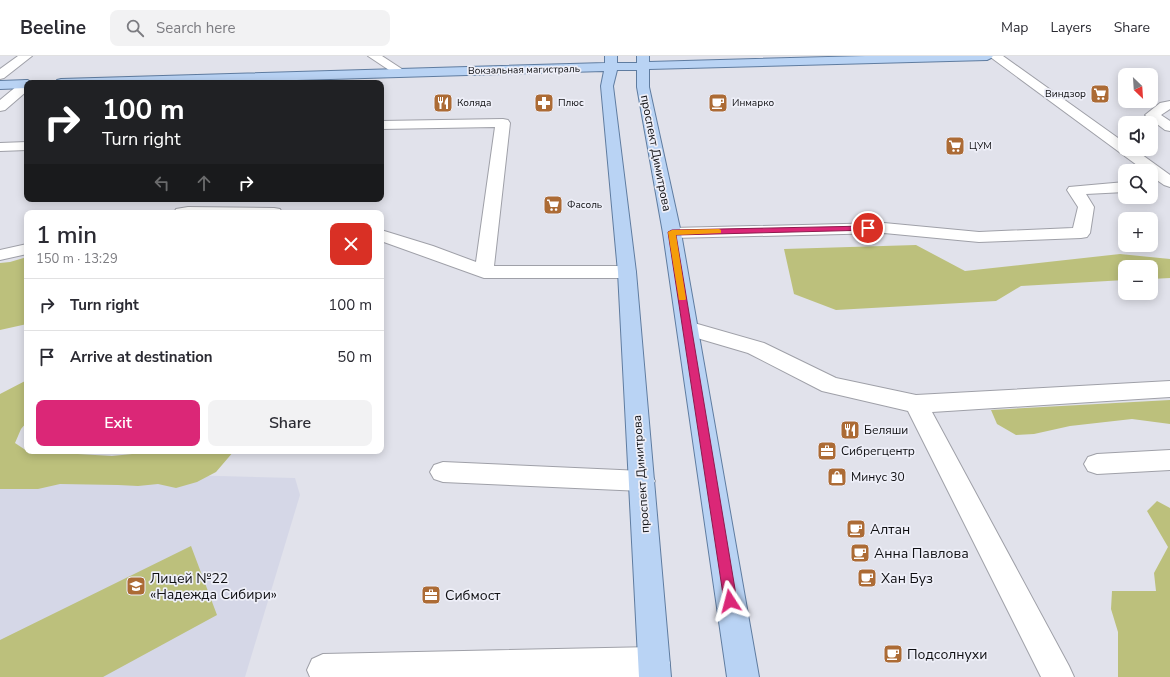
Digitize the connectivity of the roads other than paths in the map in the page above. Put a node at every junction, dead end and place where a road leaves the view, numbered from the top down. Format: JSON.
{"nodes":[{"id":1,"x":26,"y":56,"type":"edge"},
{"id":2,"x":374,"y":56,"type":"edge"},
{"id":3,"x":987,"y":56,"type":"edge"},
{"id":4,"x":996,"y":56,"type":"edge"},
{"id":5,"x":611,"y":62,"type":"edge"},
{"id":6,"x":644,"y":62,"type":"edge"},
{"id":7,"x":402,"y":73,"type":"junction"},
{"id":8,"x":0,"y":75,"type":"edge"},
{"id":9,"x":163,"y":80,"type":"edge"},
{"id":10,"x":24,"y":84,"type":"edge"},
{"id":11,"x":0,"y":85,"type":"edge"},
{"id":12,"x":24,"y":87,"type":"edge"},
{"id":13,"x":1170,"y":105,"type":"edge"},
{"id":14,"x":0,"y":107,"type":"edge"},
{"id":15,"x":384,"y":125,"type":"edge"},
{"id":16,"x":1170,"y":127,"type":"edge"},
{"id":17,"x":24,"y":146,"type":"edge"},
{"id":18,"x":0,"y":147,"type":"edge"},
{"id":19,"x":1170,"y":182,"type":"edge"},
{"id":20,"x":1170,"y":185,"type":"edge"},
{"id":21,"x":1158,"y":186,"type":"edge"},
{"id":22,"x":1118,"y":187,"type":"edge"},
{"id":23,"x":189,"y":208,"type":"edge"},
{"id":24,"x":223,"y":210,"type":"edge"},
{"id":25,"x":672,"y":232,"type":"junction"},
{"id":26,"x":384,"y":236,"type":"edge"},
{"id":27,"x":24,"y":250,"type":"edge"},
{"id":28,"x":0,"y":255,"type":"edge"},
{"id":29,"x":484,"y":272,"type":"junction"},
{"id":30,"x":627,"y":272,"type":"junction"},
{"id":31,"x":687,"y":328,"type":"junction"},
{"id":32,"x":1170,"y":389,"type":"edge"},
{"id":33,"x":916,"y":404,"type":"junction"},
{"id":34,"x":1170,"y":460,"type":"edge"},
{"id":35,"x":1097,"y":464,"type":"dead end"},
{"id":36,"x":443,"y":472,"type":"dead end"},
{"id":37,"x":642,"y":481,"type":"junction"},
{"id":38,"x":323,"y":670,"type":"dead end"},
{"id":39,"x":655,"y":670,"type":"edge"},
{"id":40,"x":742,"y":677,"type":"edge"},
{"id":41,"x":1058,"y":677,"type":"edge"}],
"edges":[{"from":1,"to":8,"type":"street"},
{"from":2,"to":7,"type":"street"},
{"from":3,"to":6,"type":"main road","name":"Вокзальная магистраль"},
{"from":4,"to":19,"type":"street"},
{"from":5,"to":6,"type":"main road","name":"Вокзальная магистраль"},
{"from":5,"to":7,"type":"main road","name":"Вокзальная магистраль"},
{"from":5,"to":30,"type":"main road","name":"проспект Димитрова"},
{"from":6,"to":25,"type":"main road","name":"проспект Димитрова"},
{"from":7,"to":9,"type":"main road","name":"Вокзальная магистраль"},
{"from":10,"to":11,"type":"main road"},
{"from":12,"to":14,"type":"street"},
{"from":13,"to":16,"type":"street"},
{"from":15,"to":29,"type":"street"},
{"from":17,"to":18,"type":"street"},
{"from":20,"to":21,"type":"street"},
{"from":22,"to":25,"type":"street"},
{"from":23,"to":24,"type":"street"},
{"from":25,"to":31,"type":"main road","name":"проспект Димитрова"},
{"from":26,"to":29,"type":"street"},
{"from":27,"to":28,"type":"street"},
{"from":29,"to":30,"type":"street"},
{"from":30,"to":37,"type":"main road","name":"проспект Димитрова"},
{"from":31,"to":33,"type":"street"},
{"from":31,"to":40,"type":"main road","name":"проспект Димитрова"},
{"from":32,"to":33,"type":"street"},
{"from":33,"to":41,"type":"street"},
{"from":34,"to":35,"type":"street"},
{"from":36,"to":37,"type":"street"},
{"from":37,"to":39,"type":"main road","name":"проспект Димитрова"},
{"from":38,"to":39,"type":"street"}]}
